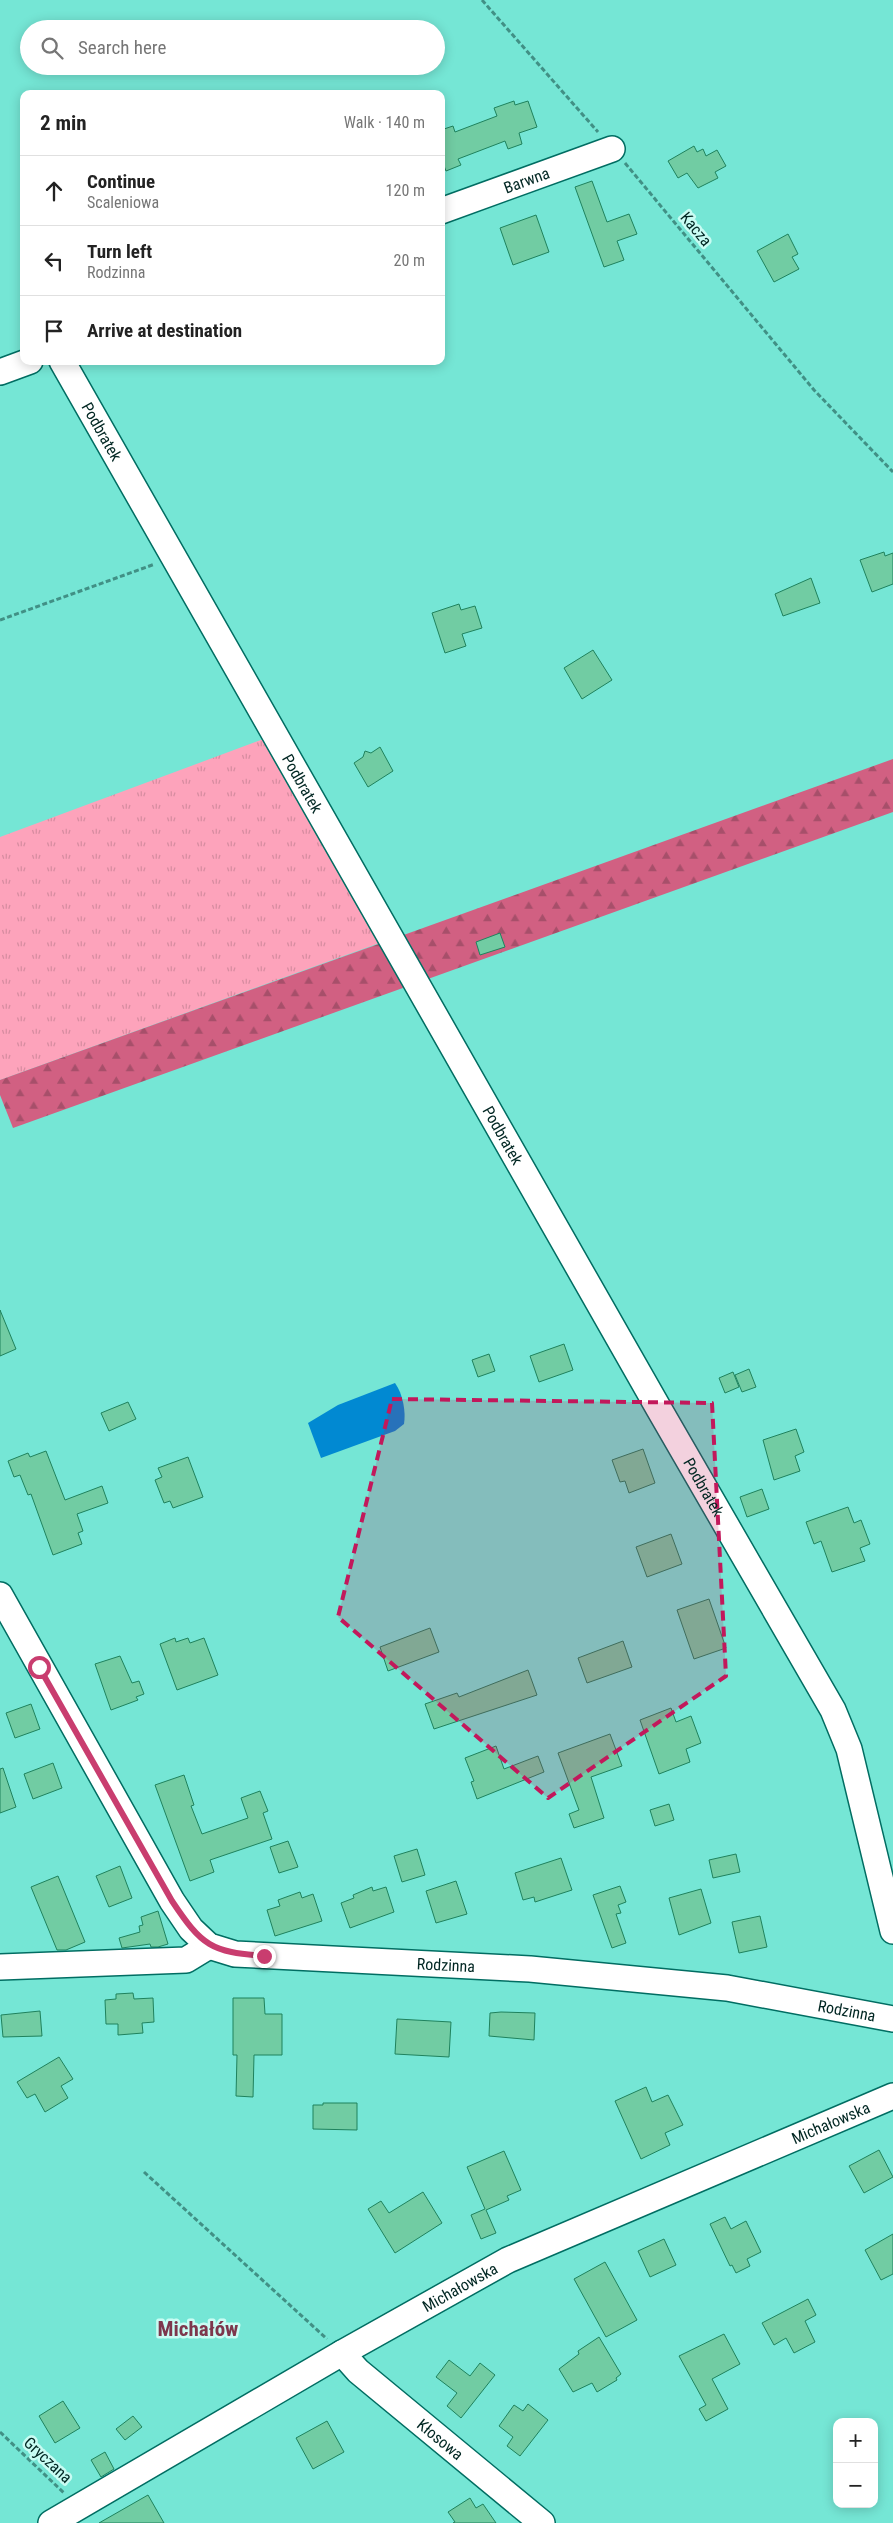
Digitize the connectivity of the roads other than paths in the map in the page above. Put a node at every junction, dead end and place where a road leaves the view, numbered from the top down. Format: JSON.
{"nodes":[{"id":1,"x":612,"y":149,"type":"road end"},
{"id":2,"x":445,"y":210,"type":"edge"},
{"id":3,"x":20,"y":365,"type":"edge"},
{"id":4,"x":64,"y":365,"type":"edge"},
{"id":5,"x":0,"y":372,"type":"edge"},
{"id":6,"x":0,"y":1595,"type":"edge"},
{"id":7,"x":893,"y":1931,"type":"edge"},
{"id":8,"x":209,"y":1946,"type":"junction"},
{"id":9,"x":0,"y":1967,"type":"edge"},
{"id":10,"x":893,"y":2019,"type":"edge"},
{"id":11,"x":893,"y":2096,"type":"edge"},
{"id":12,"x":342,"y":2353,"type":"junction"},
{"id":13,"x":51,"y":2523,"type":"edge"},
{"id":14,"x":542,"y":2523,"type":"edge"}],
"edges":[{"from":1,"to":2,"type":"street","name":"Barwna"},
{"from":3,"to":5,"type":"street"},
{"from":4,"to":7,"type":"street","name":"Podbratek"},
{"from":6,"to":8,"type":"street"},
{"from":8,"to":9,"type":"street"},
{"from":8,"to":10,"type":"street","name":"Rodzinna"},
{"from":11,"to":12,"type":"street","name":"Michałowska"},
{"from":12,"to":13,"type":"street","name":"Michałowska"},
{"from":12,"to":14,"type":"street","name":"Kłosowa"}]}
